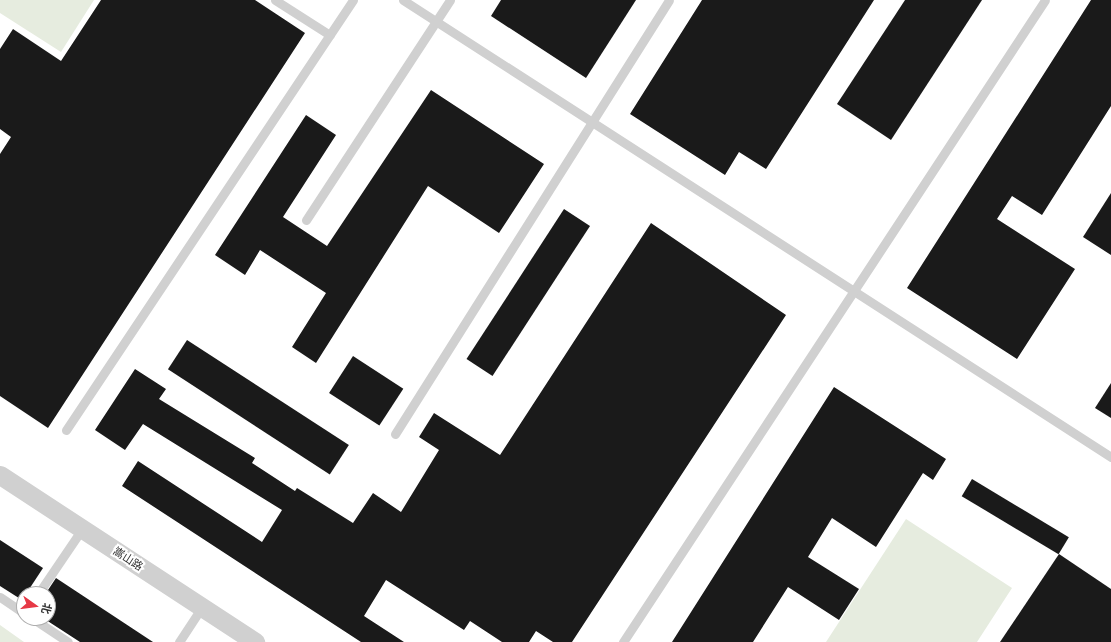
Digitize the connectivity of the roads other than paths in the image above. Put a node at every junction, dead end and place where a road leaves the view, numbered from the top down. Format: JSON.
{"nodes":[{"id":1,"x":275,"y":0,"type":"edge"},
{"id":2,"x":353,"y":0,"type":"edge"},
{"id":3,"x":403,"y":0,"type":"edge"},
{"id":4,"x":450,"y":0,"type":"edge"},
{"id":5,"x":669,"y":0,"type":"edge"},
{"id":6,"x":1046,"y":0,"type":"edge"},
{"id":7,"x":436,"y":22,"type":"junction"},
{"id":8,"x":330,"y":35,"type":"junction"},
{"id":9,"x":592,"y":122,"type":"junction"},
{"id":10,"x":306,"y":220,"type":"dead end"},
{"id":11,"x":854,"y":291,"type":"junction"},
{"id":12,"x":66,"y":430,"type":"dead end"},
{"id":13,"x":395,"y":434,"type":"dead end"},
{"id":14,"x":1111,"y":457,"type":"edge"},
{"id":15,"x":0,"y":475,"type":"edge"},
{"id":16,"x":0,"y":488,"type":"edge"},
{"id":17,"x":80,"y":533,"type":"junction"},
{"id":18,"x":44,"y":586,"type":"edge"},
{"id":19,"x":0,"y":597,"type":"edge"},
{"id":20,"x":16,"y":608,"type":"edge"},
{"id":21,"x":199,"y":612,"type":"junction"},
{"id":22,"x":43,"y":626,"type":"edge"},
{"id":23,"x":66,"y":642,"type":"edge"},
{"id":24,"x":179,"y":642,"type":"edge"},
{"id":25,"x":236,"y":642,"type":"edge"},
{"id":26,"x":255,"y":642,"type":"edge"},
{"id":27,"x":623,"y":642,"type":"edge"}],
"edges":[{"from":1,"to":8,"type":"lane"},
{"from":2,"to":8,"type":"lane"},
{"from":3,"to":7,"type":"lane"},
{"from":4,"to":7,"type":"lane"},
{"from":5,"to":9,"type":"lane"},
{"from":6,"to":11,"type":"lane"},
{"from":7,"to":9,"type":"lane"},
{"from":7,"to":10,"type":"lane"},
{"from":8,"to":12,"type":"lane"},
{"from":9,"to":11,"type":"lane"},
{"from":9,"to":13,"type":"lane"},
{"from":11,"to":14,"type":"lane"},
{"from":11,"to":27,"type":"lane"},
{"from":15,"to":17,"type":"street","name":"嵩山路"},
{"from":16,"to":17,"type":"street","name":"嵩山路"},
{"from":17,"to":18,"type":"lane"},
{"from":17,"to":21,"type":"street","name":"嵩山路"},
{"from":19,"to":20,"type":"lane"},
{"from":21,"to":24,"type":"lane"},
{"from":21,"to":25,"type":"street","name":"嵩山路"},
{"from":21,"to":26,"type":"street","name":"嵩山路"},
{"from":22,"to":23,"type":"lane"}]}
